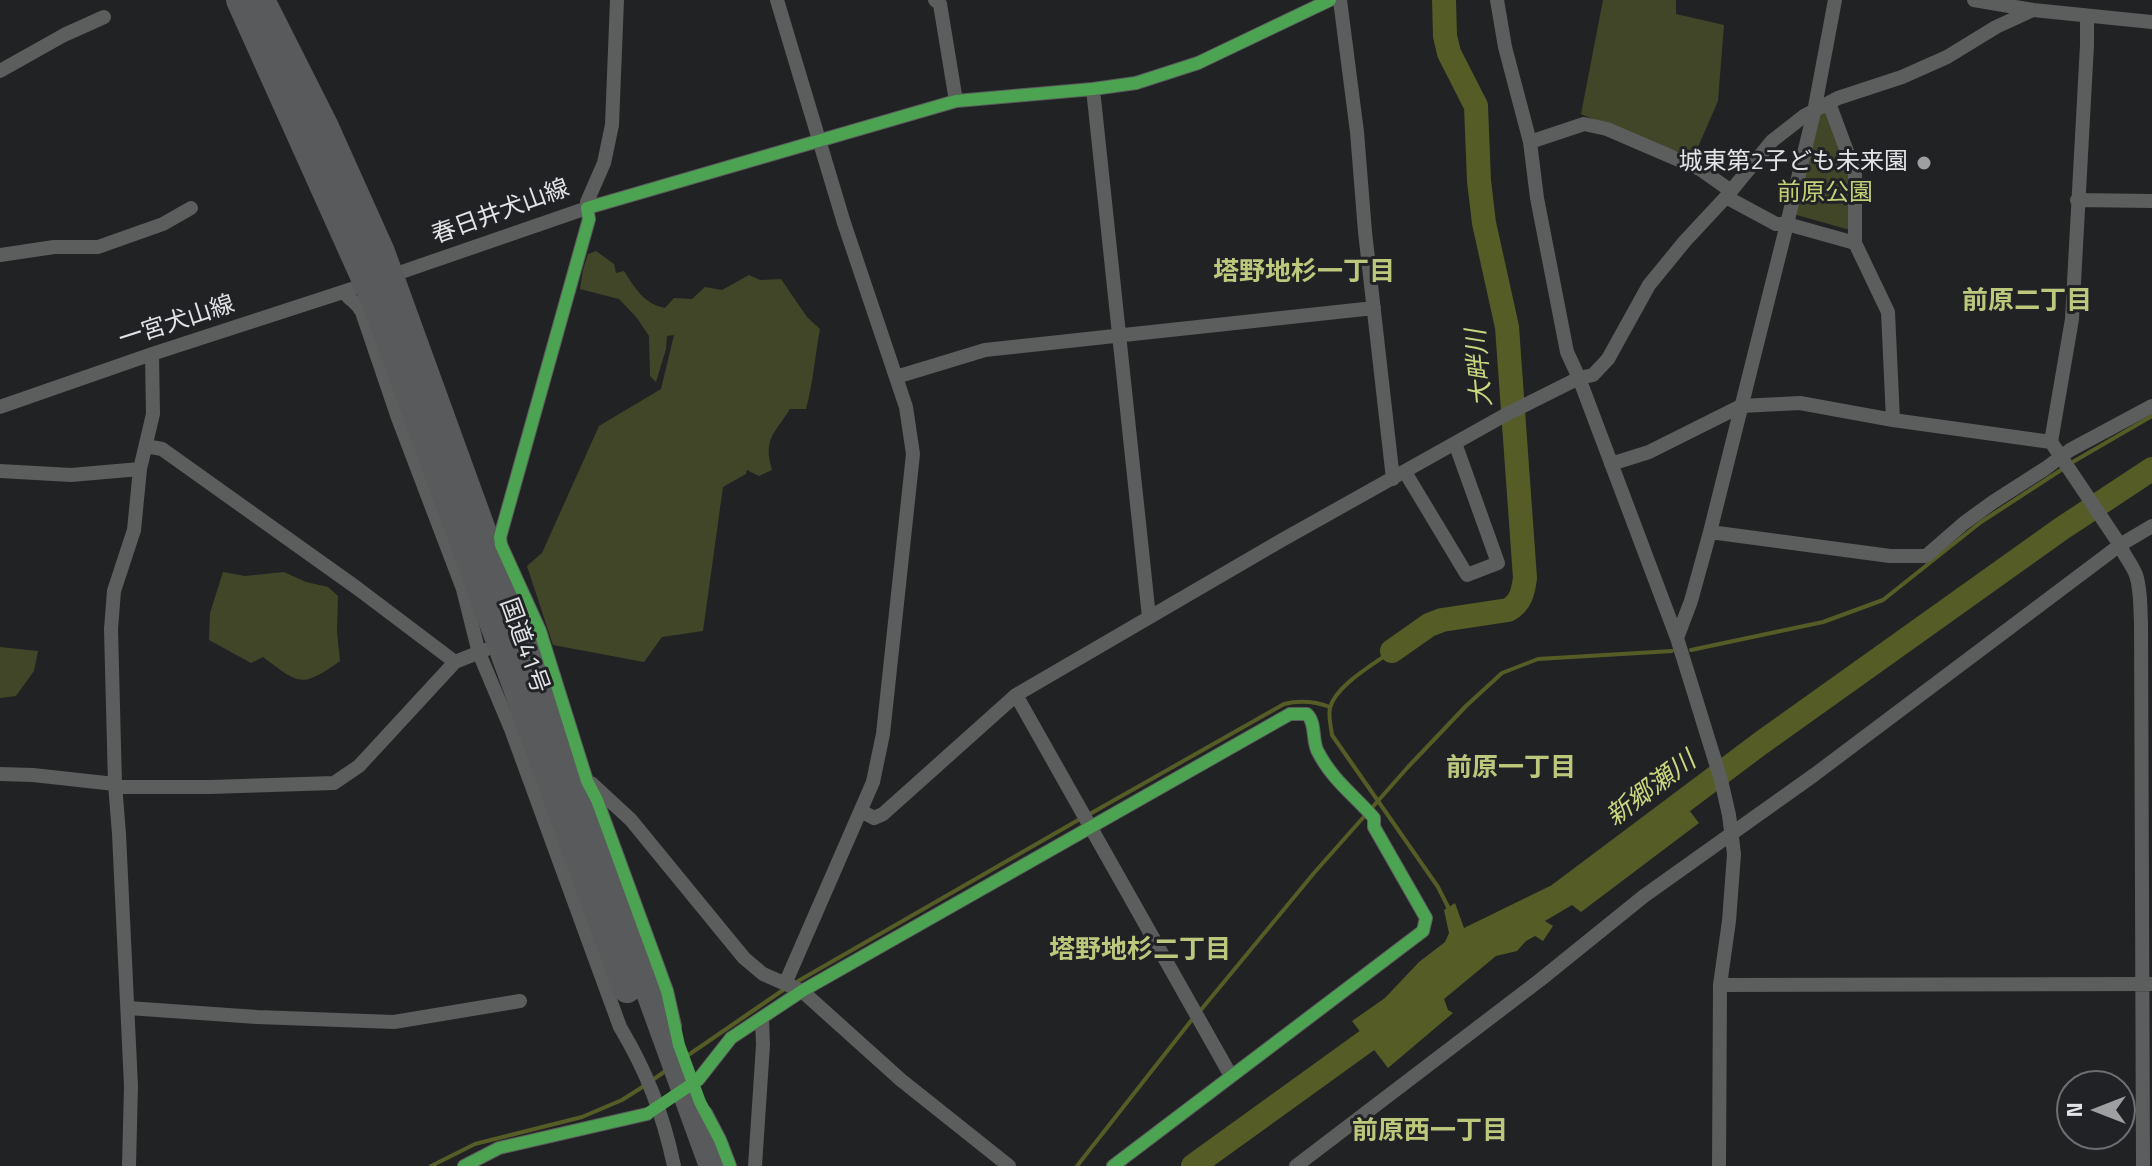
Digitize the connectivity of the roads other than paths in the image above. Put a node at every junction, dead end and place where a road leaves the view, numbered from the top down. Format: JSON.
{"nodes":[{"id":1,"x":240,"y":0,"type":"edge"},
{"id":2,"x":261,"y":0,"type":"edge"},
{"id":3,"x":273,"y":0,"type":"edge"},
{"id":4,"x":617,"y":0,"type":"edge"},
{"id":5,"x":777,"y":0,"type":"edge"},
{"id":6,"x":935,"y":0,"type":"edge"},
{"id":7,"x":1330,"y":0,"type":"edge"},
{"id":8,"x":1340,"y":0,"type":"edge"},
{"id":9,"x":1497,"y":0,"type":"edge"},
{"id":10,"x":1835,"y":0,"type":"edge"},
{"id":11,"x":1974,"y":0,"type":"edge"},
{"id":12,"x":2033,"y":10,"type":"junction"},
{"id":13,"x":104,"y":17,"type":"dead end"},
{"id":14,"x":2087,"y":17,"type":"junction"},
{"id":15,"x":2152,"y":22,"type":"edge"},
{"id":16,"x":0,"y":71,"type":"edge"},
{"id":17,"x":1093,"y":89,"type":"junction"},
{"id":18,"x":956,"y":101,"type":"junction"},
{"id":19,"x":1829,"y":103,"type":"junction"},
{"id":20,"x":1814,"y":112,"type":"junction"},
{"id":21,"x":324,"y":125,"type":"junction"},
{"id":22,"x":819,"y":140,"type":"junction"},
{"id":23,"x":1530,"y":142,"type":"junction"},
{"id":24,"x":1728,"y":194,"type":"junction"},
{"id":25,"x":2077,"y":200,"type":"junction"},
{"id":26,"x":2152,"y":201,"type":"edge"},
{"id":27,"x":191,"y":208,"type":"dead end"},
{"id":28,"x":587,"y":208,"type":"junction"},
{"id":29,"x":1787,"y":224,"type":"junction"},
{"id":30,"x":1855,"y":243,"type":"junction"},
{"id":31,"x":0,"y":255,"type":"edge"},
{"id":32,"x":367,"y":284,"type":"junction"},
{"id":33,"x":1374,"y":308,"type":"junction"},
{"id":34,"x":1119,"y":334,"type":"junction"},
{"id":35,"x":152,"y":354,"type":"junction"},
{"id":36,"x":896,"y":377,"type":"junction"},
{"id":37,"x":1579,"y":378,"type":"junction"},
{"id":38,"x":1741,"y":406,"type":"junction"},
{"id":39,"x":2152,"y":406,"type":"edge"},
{"id":40,"x":0,"y":407,"type":"edge"},
{"id":41,"x":1893,"y":420,"type":"junction"},
{"id":42,"x":2051,"y":442,"type":"junction"},
{"id":43,"x":1455,"y":443,"type":"junction"},
{"id":44,"x":146,"y":446,"type":"junction"},
{"id":45,"x":2062,"y":457,"type":"junction"},
{"id":46,"x":1611,"y":464,"type":"junction"},
{"id":47,"x":140,"y":469,"type":"junction"},
{"id":48,"x":0,"y":471,"type":"edge"},
{"id":49,"x":1399,"y":475,"type":"junction"},
{"id":50,"x":2152,"y":526,"type":"edge"},
{"id":51,"x":1710,"y":532,"type":"junction"},
{"id":52,"x":2120,"y":545,"type":"junction"},
{"id":53,"x":1149,"y":617,"type":"junction"},
{"id":54,"x":1677,"y":638,"type":"junction"},
{"id":55,"x":486,"y":650,"type":"junction"},
{"id":56,"x":455,"y":662,"type":"junction"},
{"id":57,"x":2146,"y":663,"type":"edge"},
{"id":58,"x":1016,"y":695,"type":"junction"},
{"id":59,"x":0,"y":774,"type":"edge"},
{"id":60,"x":587,"y":781,"type":"junction"},
{"id":61,"x":115,"y":784,"type":"junction"},
{"id":62,"x":861,"y":811,"type":"junction"},
{"id":63,"x":1091,"y":827,"type":"junction"},
{"id":64,"x":1732,"y":833,"type":"junction"},
{"id":65,"x":785,"y":984,"type":"junction"},
{"id":66,"x":2147,"y":984,"type":"edge"},
{"id":67,"x":1720,"y":985,"type":"junction"},
{"id":68,"x":802,"y":991,"type":"junction"},
{"id":69,"x":520,"y":1001,"type":"dead end"},
{"id":70,"x":128,"y":1008,"type":"junction"},
{"id":71,"x":762,"y":1018,"type":"junction"},
{"id":72,"x":1231,"y":1076,"type":"junction"},
{"id":73,"x":698,"y":1080,"type":"dead end"},
{"id":74,"x":647,"y":1114,"type":"dead end"},
{"id":75,"x":129,"y":1166,"type":"edge"},
{"id":76,"x":464,"y":1166,"type":"edge"},
{"id":77,"x":674,"y":1166,"type":"edge"},
{"id":78,"x":693,"y":1166,"type":"edge"},
{"id":79,"x":713,"y":1166,"type":"edge"},
{"id":80,"x":730,"y":1166,"type":"edge"},
{"id":81,"x":755,"y":1166,"type":"edge"},
{"id":82,"x":1009,"y":1166,"type":"edge"},
{"id":83,"x":1113,"y":1166,"type":"edge"},
{"id":84,"x":1296,"y":1166,"type":"edge"},
{"id":85,"x":1719,"y":1166,"type":"edge"},
{"id":86,"x":2143,"y":1166,"type":"edge"}],
"edges":[{"from":1,"to":32,"type":"highway","name":"国道41号"},
{"from":2,"to":21,"type":"highway","name":"国道41号"},
{"from":3,"to":21,"type":"highway"},
{"from":4,"to":28,"type":"street","name":"春日井犬山線"},
{"from":5,"to":22,"type":"street"},
{"from":6,"to":18,"type":"street"},
{"from":7,"to":17,"type":"street"},
{"from":8,"to":33,"type":"street"},
{"from":9,"to":23,"type":"street"},
{"from":10,"to":20,"type":"street"},
{"from":11,"to":12,"type":"street"},
{"from":12,"to":14,"type":"street"},
{"from":12,"to":19,"type":"street"},
{"from":13,"to":16,"type":"street"},
{"from":14,"to":15,"type":"street"},
{"from":14,"to":25,"type":"street"},
{"from":17,"to":18,"type":"street"},
{"from":17,"to":34,"type":"street"},
{"from":18,"to":22,"type":"street"},
{"from":19,"to":20,"type":"street"},
{"from":19,"to":30,"type":"street"},
{"from":20,"to":24,"type":"street"},
{"from":20,"to":29,"type":"street"},
{"from":21,"to":32,"type":"highway","name":"国道41号"},
{"from":22,"to":28,"type":"street"},
{"from":22,"to":36,"type":"street"},
{"from":23,"to":24,"type":"street"},
{"from":23,"to":37,"type":"street"},
{"from":24,"to":29,"type":"street"},
{"from":24,"to":37,"type":"street"},
{"from":25,"to":26,"type":"street"},
{"from":25,"to":42,"type":"street"},
{"from":27,"to":31,"type":"street"},
{"from":28,"to":32,"type":"street","name":"春日井犬山線"},
{"from":28,"to":60,"type":"street"},
{"from":29,"to":30,"type":"street"},
{"from":29,"to":38,"type":"street"},
{"from":30,"to":41,"type":"street"},
{"from":32,"to":35,"type":"street","name":"一宮犬山線"},
{"from":32,"to":55,"type":"street"},
{"from":32,"to":78,"type":"highway","name":"国道41号"},
{"from":32,"to":79,"type":"highway","name":"国道41号"},
{"from":33,"to":34,"type":"street"},
{"from":33,"to":49,"type":"street"},
{"from":34,"to":36,"type":"street"},
{"from":34,"to":53,"type":"street"},
{"from":35,"to":40,"type":"street","name":"一宮犬山線"},
{"from":35,"to":44,"type":"street"},
{"from":36,"to":62,"type":"street"},
{"from":37,"to":43,"type":"street"},
{"from":37,"to":46,"type":"street"},
{"from":38,"to":41,"type":"street"},
{"from":38,"to":46,"type":"street"},
{"from":38,"to":51,"type":"street"},
{"from":39,"to":45,"type":"street"},
{"from":41,"to":42,"type":"street"},
{"from":42,"to":45,"type":"street"},
{"from":43,"to":49,"type":"street"},
{"from":43,"to":49,"type":"street"},
{"from":44,"to":47,"type":"street"},
{"from":44,"to":56,"type":"street"},
{"from":45,"to":51,"type":"street"},
{"from":45,"to":52,"type":"street"},
{"from":46,"to":54,"type":"street"},
{"from":47,"to":48,"type":"street"},
{"from":47,"to":61,"type":"street"},
{"from":49,"to":53,"type":"street"},
{"from":50,"to":52,"type":"street"},
{"from":51,"to":54,"type":"street"},
{"from":52,"to":57,"type":"street"},
{"from":52,"to":64,"type":"street"},
{"from":53,"to":58,"type":"street"},
{"from":54,"to":64,"type":"street"},
{"from":55,"to":56,"type":"street"},
{"from":55,"to":77,"type":"street"},
{"from":56,"to":61,"type":"street"},
{"from":57,"to":66,"type":"street"},
{"from":58,"to":62,"type":"street"},
{"from":58,"to":63,"type":"street"},
{"from":59,"to":61,"type":"street"},
{"from":60,"to":65,"type":"street"},
{"from":60,"to":80,"type":"street"},
{"from":61,"to":70,"type":"street"},
{"from":62,"to":65,"type":"street"},
{"from":63,"to":68,"type":"street"},
{"from":63,"to":72,"type":"street"},
{"from":63,"to":72,"type":"street"},
{"from":64,"to":67,"type":"street"},
{"from":64,"to":84,"type":"street"},
{"from":65,"to":68,"type":"street"},
{"from":66,"to":67,"type":"street"},
{"from":66,"to":86,"type":"street"},
{"from":67,"to":85,"type":"street"},
{"from":68,"to":71,"type":"street"},
{"from":68,"to":82,"type":"street"},
{"from":69,"to":70,"type":"street"},
{"from":70,"to":75,"type":"street"},
{"from":71,"to":73,"type":"street"},
{"from":71,"to":81,"type":"street"},
{"from":72,"to":83,"type":"street"},
{"from":74,"to":76,"type":"street"}]}
